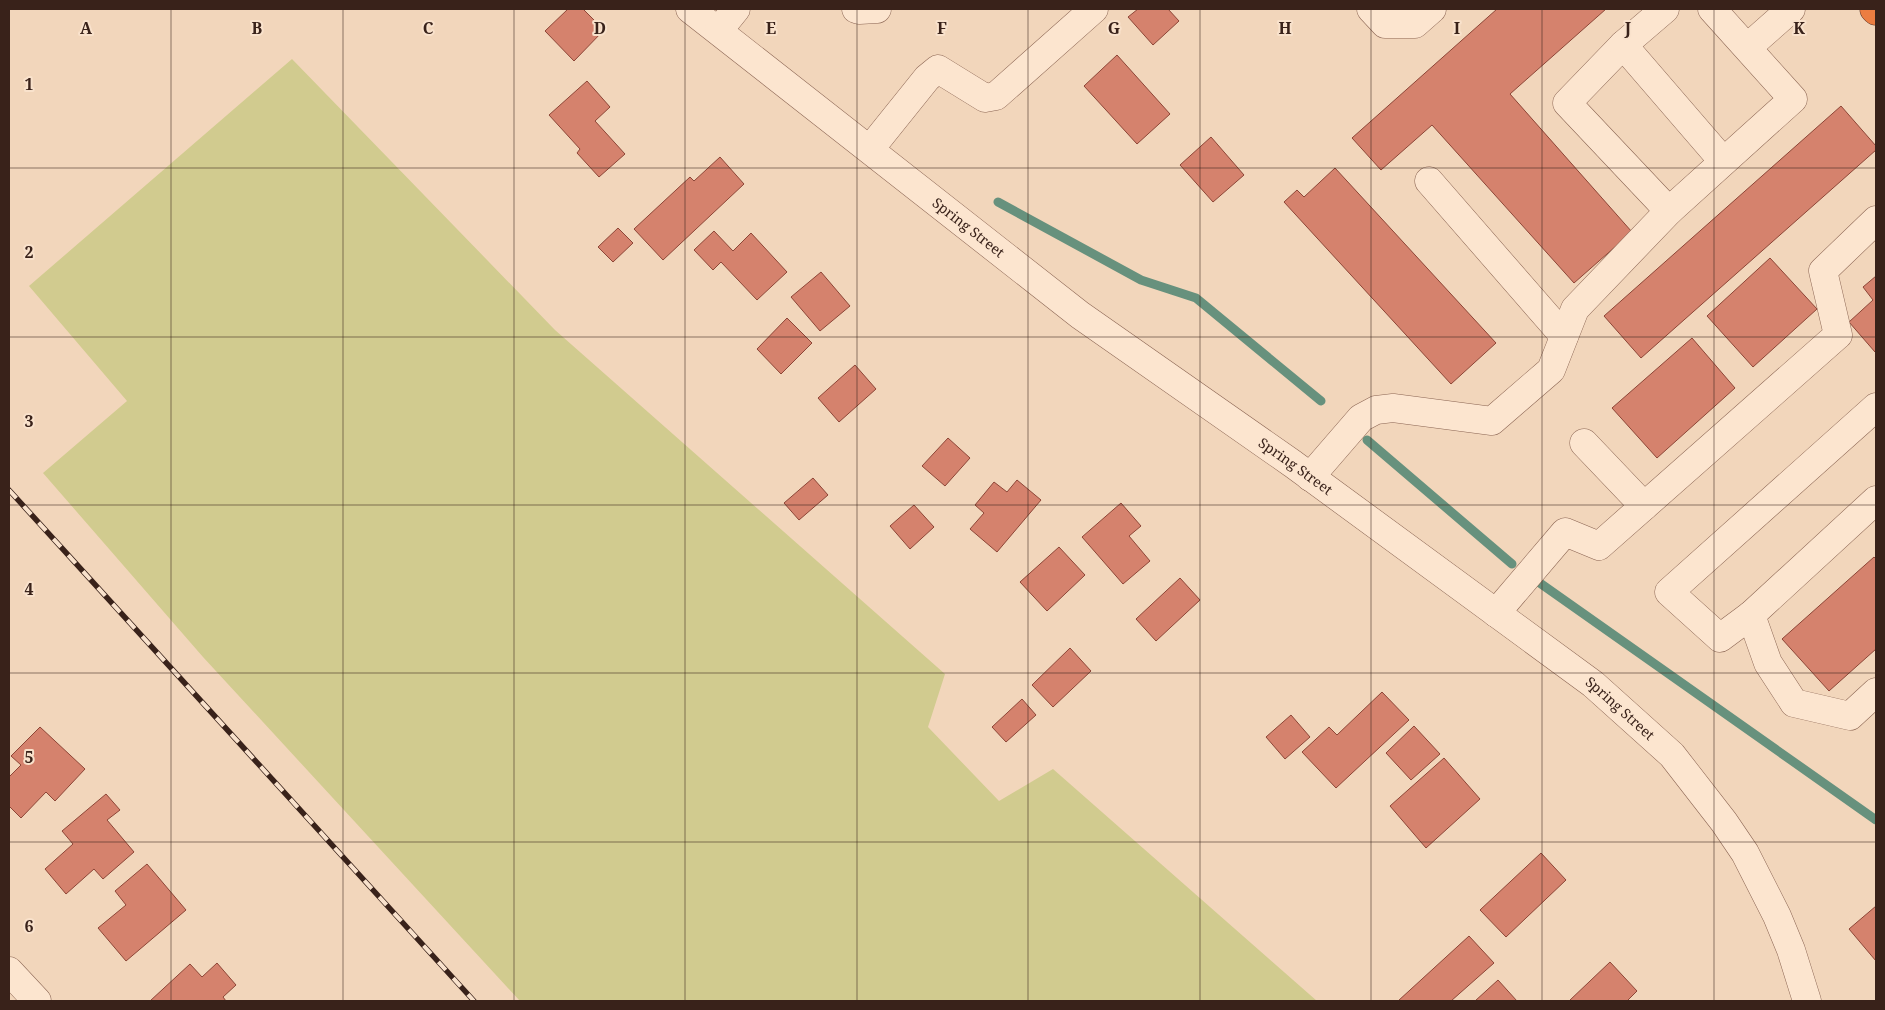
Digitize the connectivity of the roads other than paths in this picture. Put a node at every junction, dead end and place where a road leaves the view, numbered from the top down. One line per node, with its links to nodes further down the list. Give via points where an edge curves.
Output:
1 (690, 9): 11 (street, Spring Street)
2 (736, 9): 11 (street)
3 (856, 9): 4 (street)
4 (877, 9)
5 (1094, 9): 14 (street, via 996,96 985,98 938,69 927,78)
6 (1371, 9): 7 (street, via 1385,24 1415,24)
7 (1432, 9)
8 (1665, 9): 12 (street)
9 (1712, 9): 13 (street)
10 (1791, 9): 13 (street)
11 (718, 30): 14 (street, Spring Street)
12 (1623, 45): 15 (street); 17 (street, via 1566,103)
13 (1748, 47): 15 (street, via 1793,99)
14 (870, 149): 22 (street, Spring Street, via 1080,315)
15 (1723, 160): 17 (street)
16 (1429, 181): 19 (street)
17 (1669, 211): 19 (street, via 1575,309)
18 (1876, 220): 24 (street, via 1823,271 1838,335)
19 (1564, 336): 22 (street, via 1551,370 1492,421 1393,408 1376,410 1361,418)
20 (1876, 407): 26 (street, via 1669,592 1720,638)
21 (1584, 443): 24 (street)
22 (1310, 477): 25 (street, Spring Street)
23 (1876, 500): 26 (street)
24 (1644, 506): 25 (street, via 1599,546 1565,532)
25 (1496, 613): 30 (street, Spring Street, via 1592,684 1672,755 1745,852 1778,916)
26 (1751, 615): 27 (street, via 1768,663 1794,703 1850,716)
27 (1876, 692)
28 (9, 970): 29 (street)
29 (36, 1001)
30 (1807, 1001)

